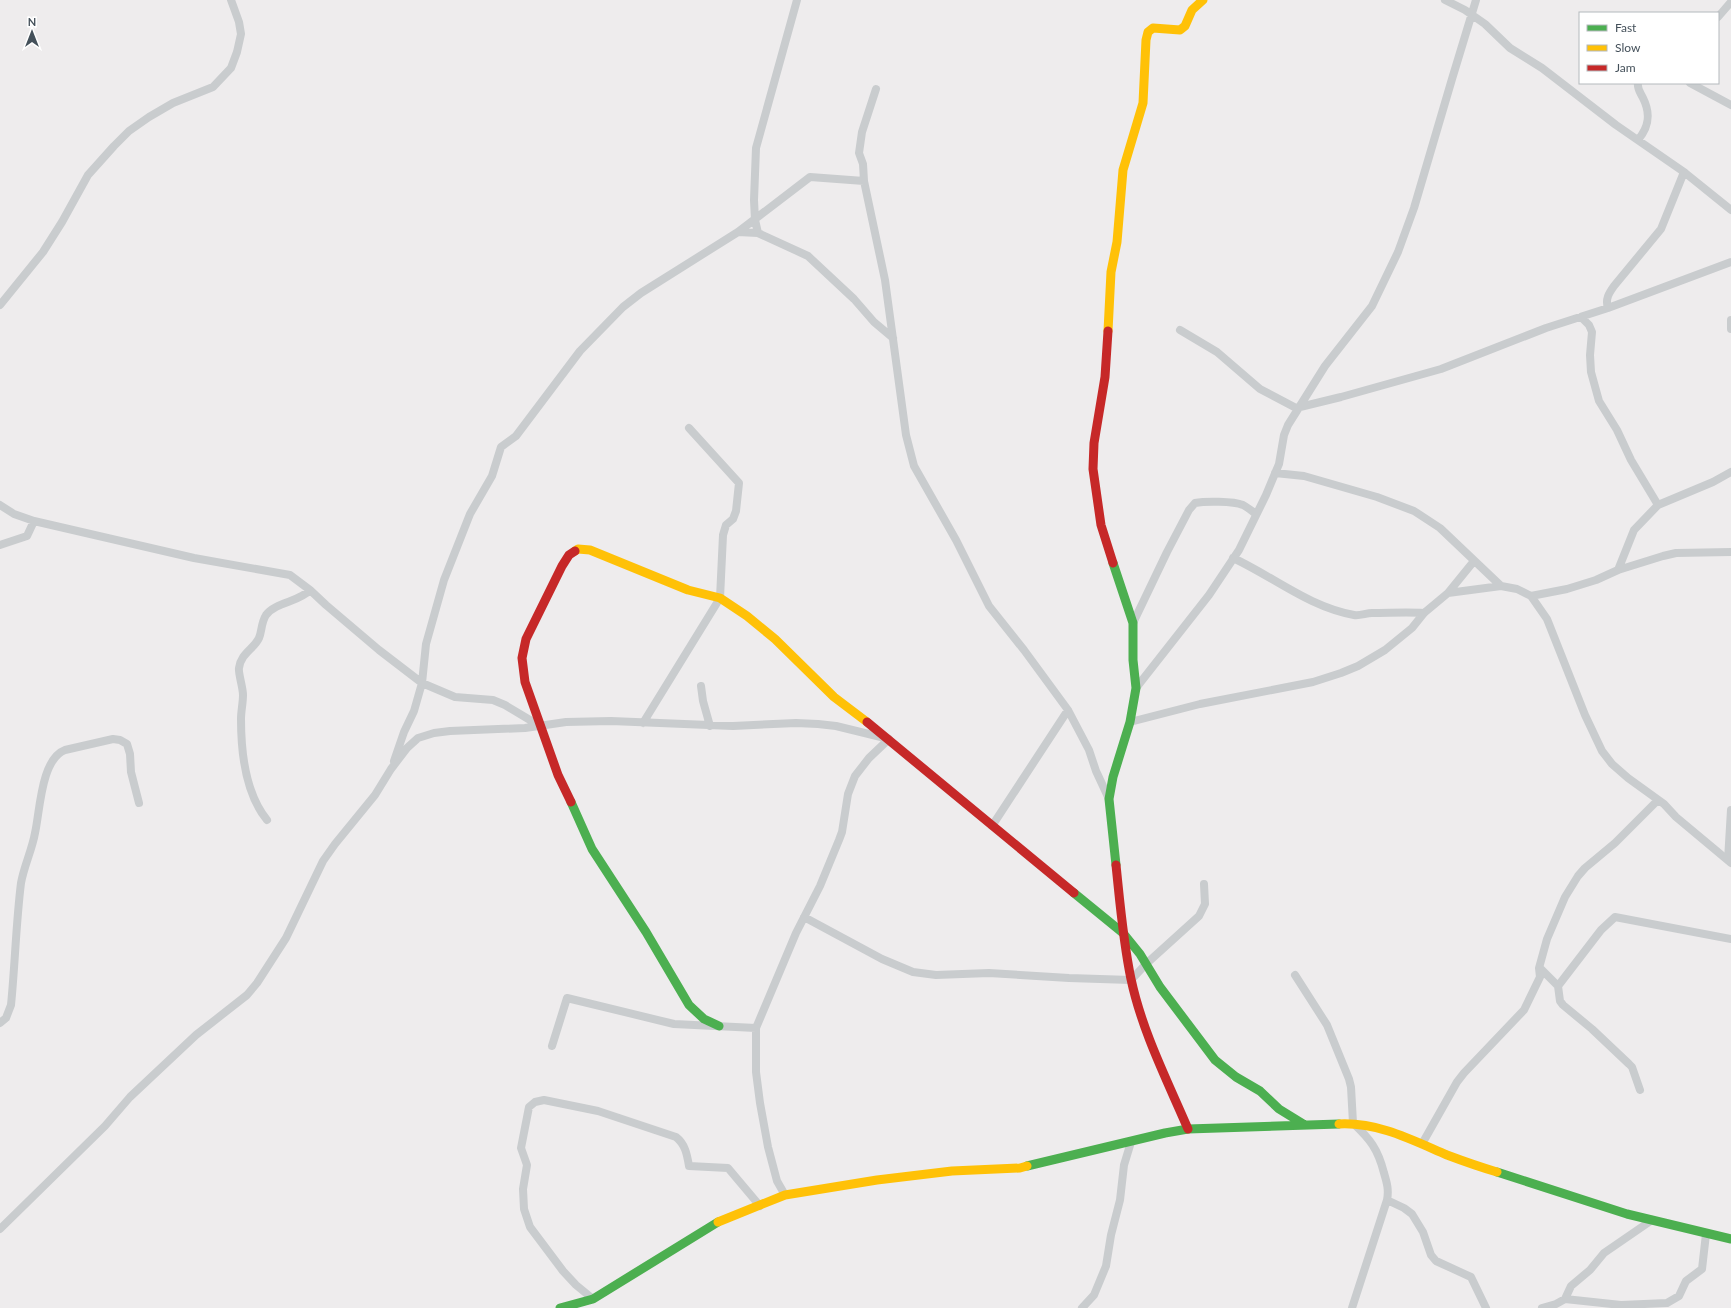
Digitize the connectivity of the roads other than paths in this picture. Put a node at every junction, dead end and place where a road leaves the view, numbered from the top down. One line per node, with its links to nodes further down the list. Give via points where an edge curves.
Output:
1 (231, 0): 21 (street, via 241,34 231,68 213,87 173,103 149,117 114,146 88,176 43,252)
2 (798, 0): 17 (street, via 756,148)
3 (1203, 0): 47 (street, via 1192,10 1185,26 1180,30 1153,28 1148,32 1143,103 1124,170 1118,242 1111,272 1105,377 1094,443 1093,469 1101,525)
4 (1445, 0): 7 (street)
5 (1476, 0): 7 (street)
6 (1731, 2): 8 (street)
7 (1471, 15): 13 (street, via 1489,27 1510,48 1542,68); 28 (street, via 1414,208 1398,252 1369,312 1342,343)
8 (1719, 16)
9 (1638, 84): 13 (street, via 1648,117 1645,132)
10 (1694, 84): 12 (street)
11 (876, 89): 15 (street, via 859,144)
12 (1731, 105)
13 (1638, 140): 14 (street)
14 (1684, 172): 16 (street); 22 (street, via 1661,229 1614,286 1608,296)
15 (864, 181): 17 (street, via 810,177); 27 (street, via 885,280)
16 (1731, 210)
17 (755, 220): 18 (street); 19 (street)
18 (738, 232): 19 (street); 48 (street, via 640,292 623,307 580,351 516,436 501,447 492,476 470,514 444,580 426,644)
19 (758, 233): 27 (street, via 808,256)
20 (1731, 262): 22 (street)
21 (0, 305)
22 (1608, 308): 23 (street)
23 (1582, 317): 28 (street, via 1546,328 1423,375); 33 (street, via 1592,332 1591,372 1599,401)
24 (1731, 320): 25 (street)
25 (1731, 329)
26 (1180, 330): 28 (street, via 1217,352 1260,389)
27 (893, 338): 51 (street, via 906,435 914,466 956,540 989,606)
28 (1299, 408): 31 (street, via 1286,430)
29 (689, 428): 45 (street, via 740,483 736,511 733,519 726,525 724,534)
30 (1731, 472): 33 (street)
31 (1275, 473): 34 (street); 39 (street, via 1304,476 1407,508 1440,528)
32 (0, 505): 35 (street, via 14,514)
33 (1658, 505): 40 (street, via 1634,530)
34 (1256, 514): 38 (street); 47 (street, via 1243,505 1195,503 1167,552)
35 (34, 521): 36 (street, via 27,536); 42 (street, via 189,557 290,575)
36 (0, 545)
37 (1731, 552): 40 (street, via 1676,553)
38 (1233, 558): 46 (street, via 1327,608 1356,615); 50 (street, via 1209,595)
39 (1474, 561): 41 (street); 43 (street)
40 (1618, 570): 44 (street, via 1567,589)
41 (1500, 586): 43 (street); 44 (street)
42 (310, 590): 48 (street, via 368,641); 62 (street, via 267,614 258,640 247,650 239,669 243,695 241,739 248,782 253,798)
43 (1448, 593): 46 (street)
44 (1531, 596): 59 (street, via 1547,619 1602,751 1612,764)
45 (720, 598): 53 (street); 54 (street, via 688,590 590,550 578,549 569,555 526,639 522,658 525,682); 56 (street, via 769,633 834,697)
46 (1424, 613): 52 (street, via 1412,628 1375,657 1341,673 1313,682 1200,704)
47 (1133, 623): 50 (street)
48 (422, 683): 54 (street, via 455,697 493,700); 57 (street)
49 (701, 686): 55 (street, via 702,701)
50 (1136, 688): 52 (street)
51 (1068, 710): 58 (street, via 1089,750); 63 (street)
52 (1130, 722): 58 (street)
53 (643, 723): 54 (street, via 566,722); 55 (street)
54 (540, 726): 57 (street, via 434,733 418,738); 75 (street, via 592,850 646,932 689,1005 704,1019)
55 (710, 726): 56 (street, via 818,724)
56 (889, 739): 63 (street); 66 (street, via 855,776 848,794 842,832)
57 (391, 769): 88 (street, via 375,795 323,861 286,938 258,983 247,995 196,1035 130,1097 105,1126)
58 (1109, 799): 67 (street)
59 (1658, 800): 64 (street); 70 (street, via 1616,843 1578,876 1565,897 1547,939)
60 (139, 803): 74 (street, via 127,744 120,740 113,739 65,750 55,757 42,788 35,834 22,882 11,1005 6,1018)
61 (1731, 810): 64 (street)
62 (266, 820)
63 (992, 826): 67 (street)
64 (1730, 861)
65 (1204, 884): 69 (street, via 1205,904 1199,916)
66 (804, 917): 72 (street, via 882,959 913,972 936,976 989,973); 76 (street)
67 (1123, 933): 69 (street); 72 (street)
68 (1731, 939): 73 (street, via 1615,917 1601,930)
69 (1146, 964): 72 (street); 80 (street, via 1160,987 1215,1060 1260,1090 1284,1113)
70 (1539, 968): 73 (street); 83 (street, via 1539,981 1524,1010 1457,1082)
71 (1295, 975): 79 (street, via 1326,1025 1349,1079)
72 (1131, 980): 81 (street, via 1149,1038)
73 (1558, 986): 78 (street, via 1562,1005 1632,1067)
74 (0, 1023)
75 (719, 1026): 76 (street); 77 (street, via 674,1024 567,998)
76 (756, 1028): 84 (street, via 756,1072 760,1103 777,1181)
77 (552, 1046)
78 (1640, 1090)
79 (1353, 1123): 80 (street); 83 (street, via 1372,1125); 85 (street, via 1376,1149 1389,1190)
80 (1305, 1124): 81 (street)
81 (1188, 1130): 82 (street)
82 (1131, 1142): 84 (street, via 1020,1168 952,1171 877,1180); 94 (street, via 1124,1165 1120,1200 1106,1266 1094,1295)
83 (1422, 1144): 87 (street, via 1585,1202)
84 (785, 1196): 86 (street)
85 (1388, 1200): 95 (street); 96 (street, via 1412,1214 1431,1256 1436,1261 1471,1277)
86 (760, 1206): 91 (street, via 719,1222); 91 (street, via 728,1168 689,1166 684,1147 676,1137 598,1111 544,1100 535,1102 529,1107 521,1148 526,1165 524,1209 530,1227 549,1252 576,1285)
87 (1652, 1220): 89 (street); 92 (street, via 1604,1253 1572,1286)
88 (0, 1229)
89 (1706, 1234): 90 (street); 92 (street, via 1702,1268 1686,1281 1679,1296 1674,1300 1658,1304 1621,1305)
90 (1731, 1239)
91 (593, 1299): 93 (street)
92 (1565, 1299): 97 (street)
93 (560, 1308)
94 (1082, 1308)
95 (1352, 1308)
96 (1486, 1308)
97 (1542, 1308)

